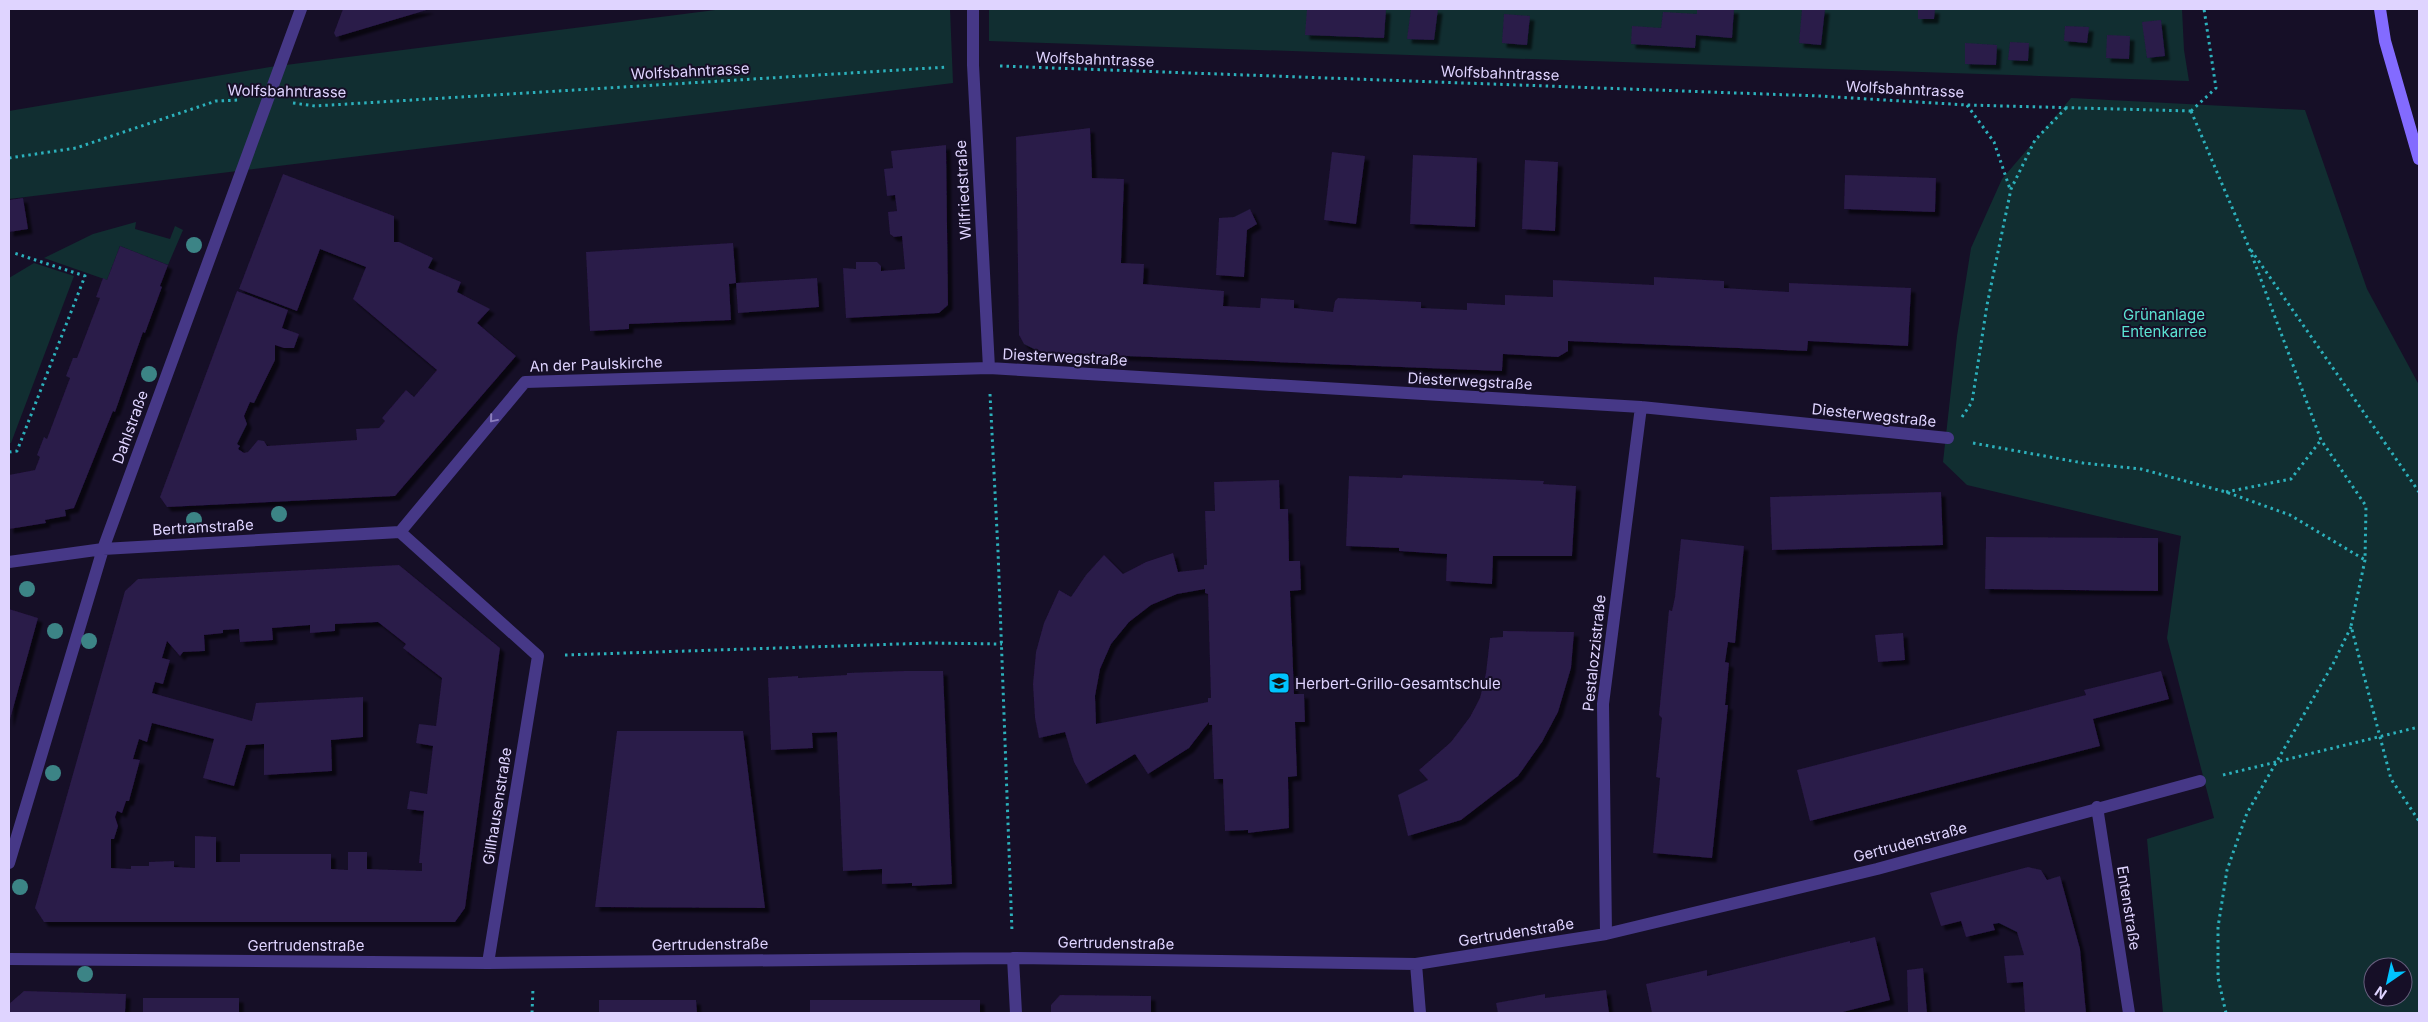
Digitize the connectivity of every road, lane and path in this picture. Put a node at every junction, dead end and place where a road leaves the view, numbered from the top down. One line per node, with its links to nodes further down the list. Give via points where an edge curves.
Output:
1 (301, 9): 6 (street, Dahlstraße)
2 (973, 9): 5 (street, Wilfriedstraße)
3 (2204, 9): 9 (path, via 2216,88)
4 (2380, 9): 11 (main road, via 2385,41)
5 (973, 66): 6 (path, Wolfsbahntrasse, via 315,106); 7 (path, Wolfsbahntrasse); 15 (street, Wilfriedstraße)
6 (268, 100): 10 (path, Wolfsbahntrasse, via 216,100 76,148); 23 (street, Dahlstraße)
7 (1967, 104): 8 (path, Wolfsbahntrasse); 12 (path, via 1994,142)
8 (2068, 106): 9 (path, Wolfsbahntrasse); 12 (path, via 2035,140)
9 (2191, 111): 13 (path)
10 (9, 158)
11 (2419, 159)
12 (2011, 189): 17 (path, via 1972,402)
13 (2248, 245): 18 (path); 21 (path)
14 (14, 253): 19 (path, via 85,276 17,451)
15 (989, 368): 16 (street, Diesterwegstraße); 22 (street, An der Paulskirche, one-way to 22, via 524,382); 27 (path)
16 (1641, 408): 17 (street, Diesterwegstraße); 36 (street, Pestalozzistraße, via 1603,704)
17 (1948, 438): 20 (path, via 2083,463 2141,469)
18 (2321, 440): 20 (path, via 2292,479); 24 (path, via 2366,506)
19 (9, 452)
20 (2226, 492): 24 (path, via 2290,516)
21 (2419, 492)
22 (400, 532): 23 (street, Bertramstraße); 28 (street)
23 (103, 550): 25 (street, Bertramstraße); 35 (street, Dahlstraße)
24 (2365, 560): 26 (path)
25 (9, 562)
26 (2351, 626): 30 (path); 31 (path, via 2333,664)
27 (1002, 644): 28 (path, via 930,643); 37 (path)
28 (538, 656): 39 (street, Gillhausenstraße)
29 (2419, 727): 30 (path)
30 (2379, 738): 31 (path); 34 (path, via 2392,779)
31 (2276, 762): 32 (path); 44 (path, via 2246,814 2227,870 2218,927 2218,978)
32 (2200, 781): 33 (street, Gertrudenstraße)
33 (2097, 808): 36 (street, Gertrudenstraße, via 1877,869); 43 (street, Entenstraße)
34 (2419, 821)
35 (9, 863)
36 (1606, 934): 40 (street, Gertrudenstraße)
37 (1013, 958): 39 (street, Gertrudenstraße); 40 (street, Gertrudenstraße); 41 (street)
38 (9, 959): 39 (street, Gertrudenstraße)
39 (488, 962)
40 (1416, 964): 42 (street)
41 (1016, 1013)
42 (1420, 1013)
43 (2129, 1013)
44 (2226, 1013)

